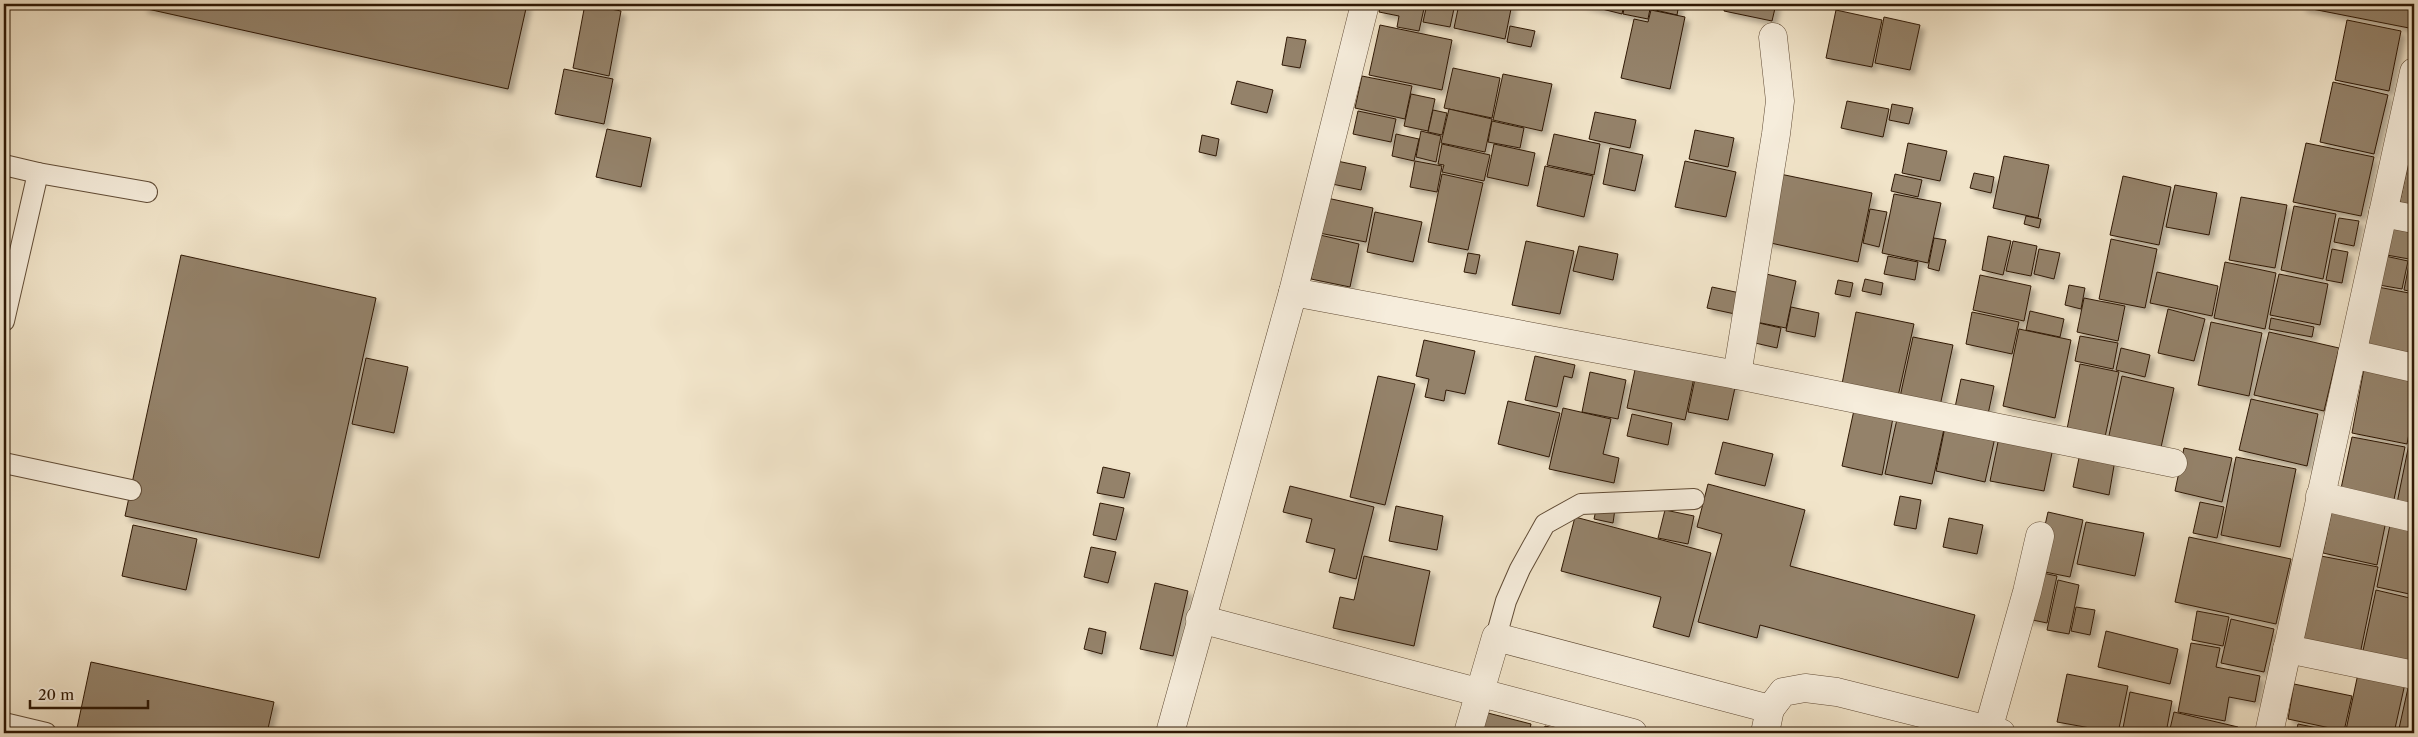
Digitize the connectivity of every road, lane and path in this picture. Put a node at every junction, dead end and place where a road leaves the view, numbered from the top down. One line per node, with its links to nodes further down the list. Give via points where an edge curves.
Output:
1 (1365, 4): 9 (street)
2 (1773, 37): 13 (street, via 1780,101)
3 (2414, 73): 7 (street)
4 (4, 165): 5 (lane)
5 (38, 172): 6 (lane); 10 (lane)
6 (148, 192)
7 (2383, 213): 8 (street); 11 (street)
8 (2414, 219)
9 (1293, 292): 13 (street); 21 (street)
10 (4, 321)
11 (2352, 354): 12 (street); 17 (street)
12 (2414, 368)
13 (1737, 375): 15 (street)
14 (4, 463): 16 (lane)
15 (2173, 463)
16 (131, 490)
17 (2320, 496): 19 (street); 23 (street)
18 (1694, 499): 22 (lane, via 1580,504 1545,524 1520,568)
19 (2414, 518)
20 (2040, 536): 28 (street)
21 (1200, 620): 25 (street); 30 (street)
22 (1496, 637): 25 (street); 26 (street)
23 (2287, 649): 24 (street); 33 (street)
24 (2414, 675)
25 (1480, 692): 31 (street); 32 (street)
26 (1767, 721): 28 (street, via 1783,692 1805,688 1837,692)
27 (4, 723): 29 (lane)
28 (1995, 732)
29 (46, 733)
30 (1170, 733)
31 (1468, 733)
32 (1633, 733)
33 (2269, 733)

